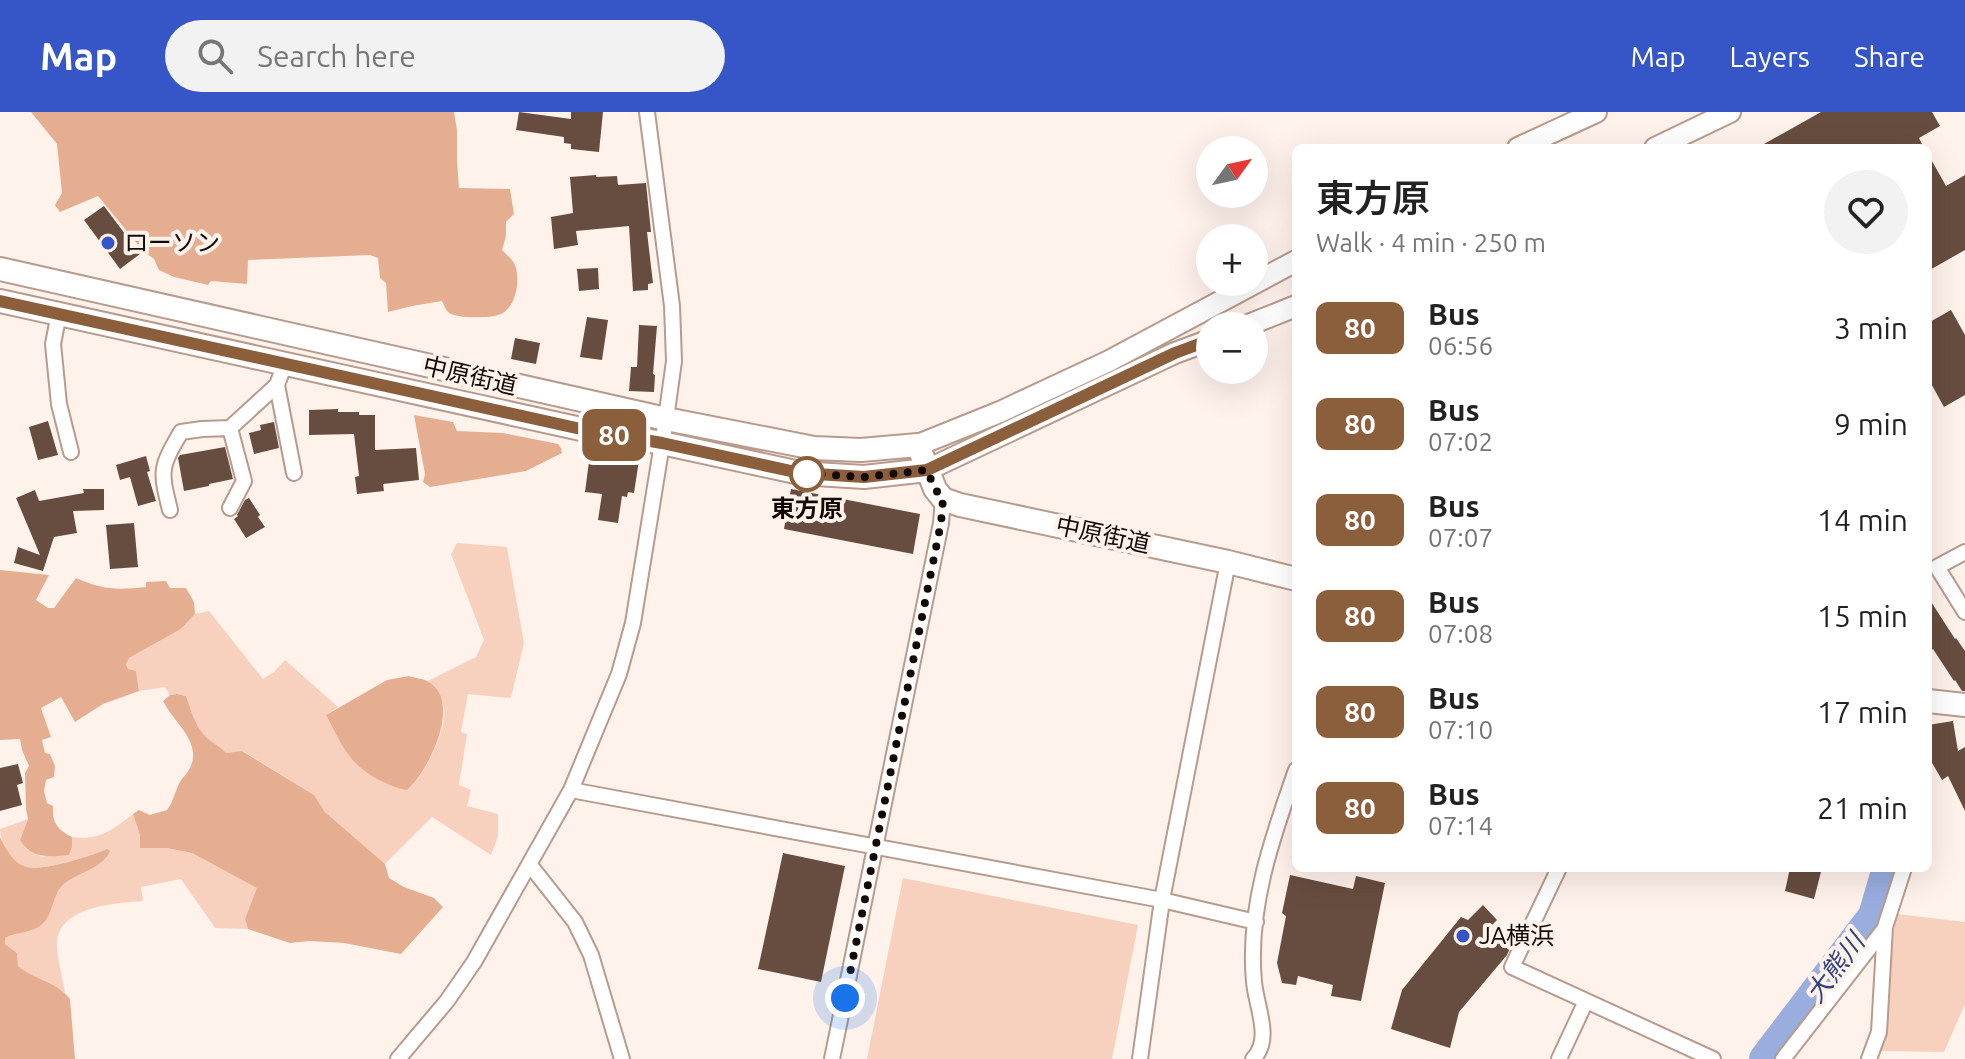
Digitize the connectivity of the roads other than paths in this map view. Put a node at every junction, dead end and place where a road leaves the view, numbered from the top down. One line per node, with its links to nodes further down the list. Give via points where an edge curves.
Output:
1 (647, 112): 15 (street, via 672,306 674,361)
2 (1596, 112): 4 (street)
3 (1730, 112): 5 (street)
4 (1527, 144)
5 (1663, 144)
6 (1292, 263): 18 (street, via 1109,361)
7 (0, 269): 15 (main road, 中原街道)
8 (0, 301): 10 (main road, 中原街道)
9 (1292, 308): 11 (street)
10 (59, 313): 13 (main road, 中原街道); 19 (street, via 53,344)
11 (1268, 317)
12 (1196, 345): 20 (street)
13 (285, 363): 14 (street); 17 (main road, 中原街道)
14 (277, 385): 16 (street); 21 (street)
15 (666, 419): 17 (street); 18 (main road, 中原街道, via 814,448)
16 (230, 428): 23 (street, via 244,481); 24 (street, via 181,432 166,457 162,477)
17 (662, 443): 20 (main road, 中原街道, via 800,473 864,477); 32 (street, via 633,623 619,674)
18 (918, 445): 20 (main road)
19 (71, 452)
20 (927, 470): 22 (main road)
21 (294, 473)
22 (943, 499): 26 (main road, 中原街道); 33 (street)
23 (230, 508)
24 (170, 510)
25 (1965, 552): 28 (street, via 1937,567)
26 (1228, 562): 27 (main road, 中原街道); 37 (street)
27 (1292, 578)
28 (1965, 612)
29 (1932, 701): 30 (main road)
30 (1965, 705)
31 (1292, 781): 38 (street, via 1262,878)
32 (571, 790): 33 (street); 34 (street)
33 (877, 847): 37 (street); 43 (street)
34 (530, 865): 41 (street, via 474,962); 42 (street, via 575,922 591,955)
35 (1557, 872): 40 (street, via 1512,967)
36 (1903, 872): 39 (street)
37 (1162, 900): 38 (street); 44 (street)
38 (1256, 922): 45 (street, via 1254,982 1264,1041)
39 (1885, 927): 48 (street); 49 (street, via 1879,1032)
40 (1586, 1001): 46 (street); 47 (street)
41 (398, 1059)
42 (622, 1059)
43 (832, 1059)
44 (1140, 1059)
45 (1253, 1059)
46 (1559, 1059)
47 (1713, 1059)
48 (1783, 1059)
49 (1869, 1059)

